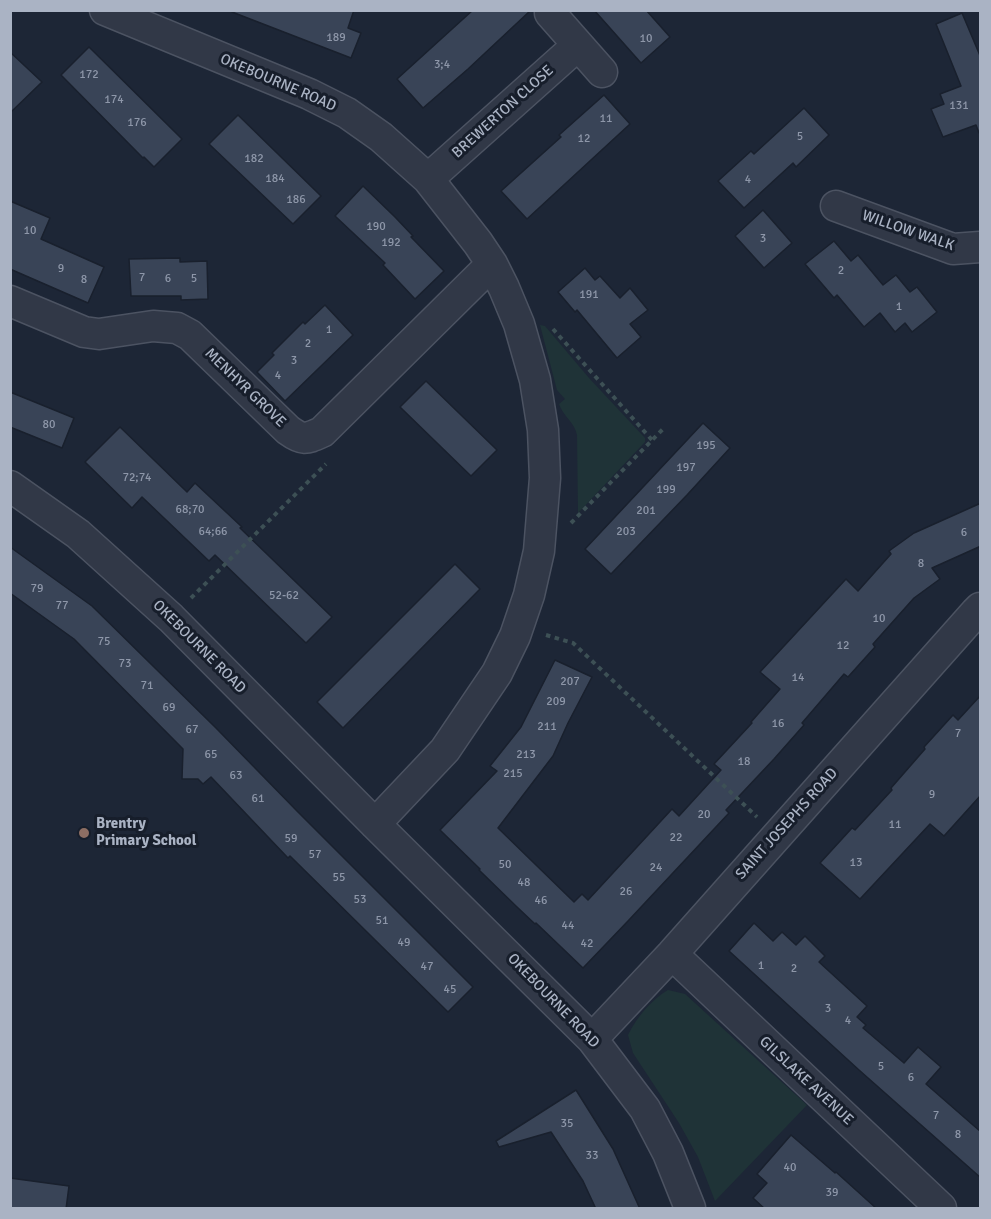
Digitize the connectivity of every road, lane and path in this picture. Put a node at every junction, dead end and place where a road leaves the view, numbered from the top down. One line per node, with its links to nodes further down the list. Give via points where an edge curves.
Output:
1 (105, 10): 5 (street, OKEBOURNE ROAD, via 347,113)
2 (550, 13): 3 (street)
3 (578, 45): 4 (street); 5 (street, BREWERTON CLOSE)
4 (603, 72)
5 (428, 179): 8 (street, OKEBOURNE ROAD)
6 (836, 206): 7 (street, WILLOW WALK, via 953,249)
7 (981, 247)
8 (492, 264): 9 (street, MENHYR GROVE, via 322,432 307,439 288,430 190,335 177,328 153,326 99,334 84,332); 10 (street, OKEBOURNE ROAD)
9 (10, 301)
10 (519, 324): 12 (path, via 541,316); 14 (street, OKEBOURNE ROAD, via 535,380 543,430 545,478)
11 (663, 429): 12 (path)
12 (652, 440): 14 (path, via 554,542)
13 (10, 486): 17 (street, OKEBOURNE ROAD, via 78,534 171,618)
14 (539, 551): 16 (street, OKEBOURNE ROAD)
15 (981, 608): 18 (street, SAINT JOSEPHS ROAD)
16 (518, 627): 17 (street, OKEBOURNE ROAD, via 497,673 445,750); 18 (path, via 573,643)
17 (375, 824): 20 (street, OKEBOURNE ROAD)
18 (777, 836): 19 (street, SAINT JOSEPHS ROAD)
19 (672, 954): 20 (street, SAINT JOSEPHS ROAD); 22 (street, GILSLAKE AVENUE)
20 (592, 1039): 21 (street, OKEBOURNE ROAD, via 645,1109)
21 (690, 1209)
22 (941, 1209)

